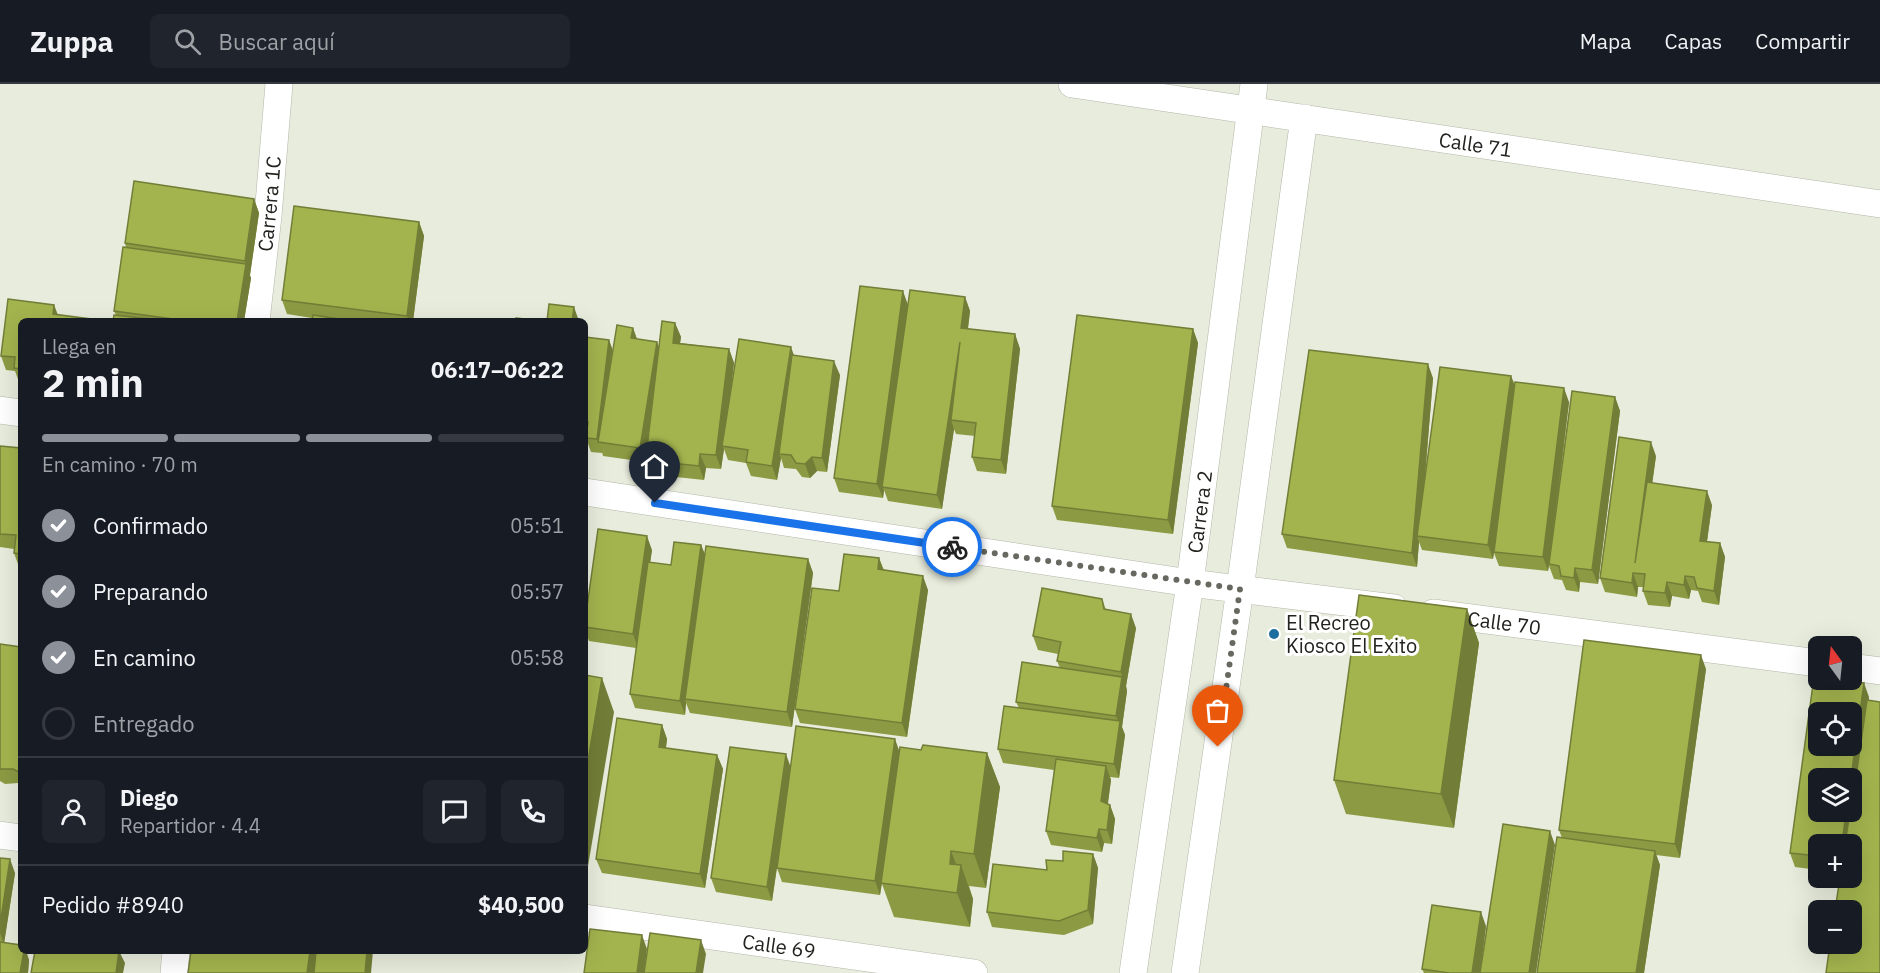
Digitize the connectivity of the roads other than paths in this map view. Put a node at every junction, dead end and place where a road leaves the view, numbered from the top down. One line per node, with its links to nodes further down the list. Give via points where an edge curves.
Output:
1 (279, 84): 7 (street, Carrera 1C)
2 (1072, 84): 4 (street, Calle 71)
3 (1254, 84): 4 (street, Carrera 2)
4 (1250, 110): 5 (street, Calle 71); 11 (street, Carrera 2)
5 (1304, 118): 6 (street, Calle 71); 12 (street)
6 (1880, 204)
7 (256, 318)
8 (0, 410): 9 (street)
9 (18, 413)
10 (588, 492): 11 (street, Calle 70)
11 (1190, 582): 12 (street, Calle 70); 22 (street, Carrera 2)
12 (1240, 589): 13 (street, Calle 70); 23 (street)
13 (1808, 662)
14 (1862, 669): 15 (street)
15 (1880, 671)
16 (0, 835): 17 (street)
17 (18, 838)
18 (588, 918): 21 (street, Calle 69)
19 (176, 954): 20 (street)
20 (174, 973)
21 (974, 973)
22 (1133, 973)
23 (1185, 973)

